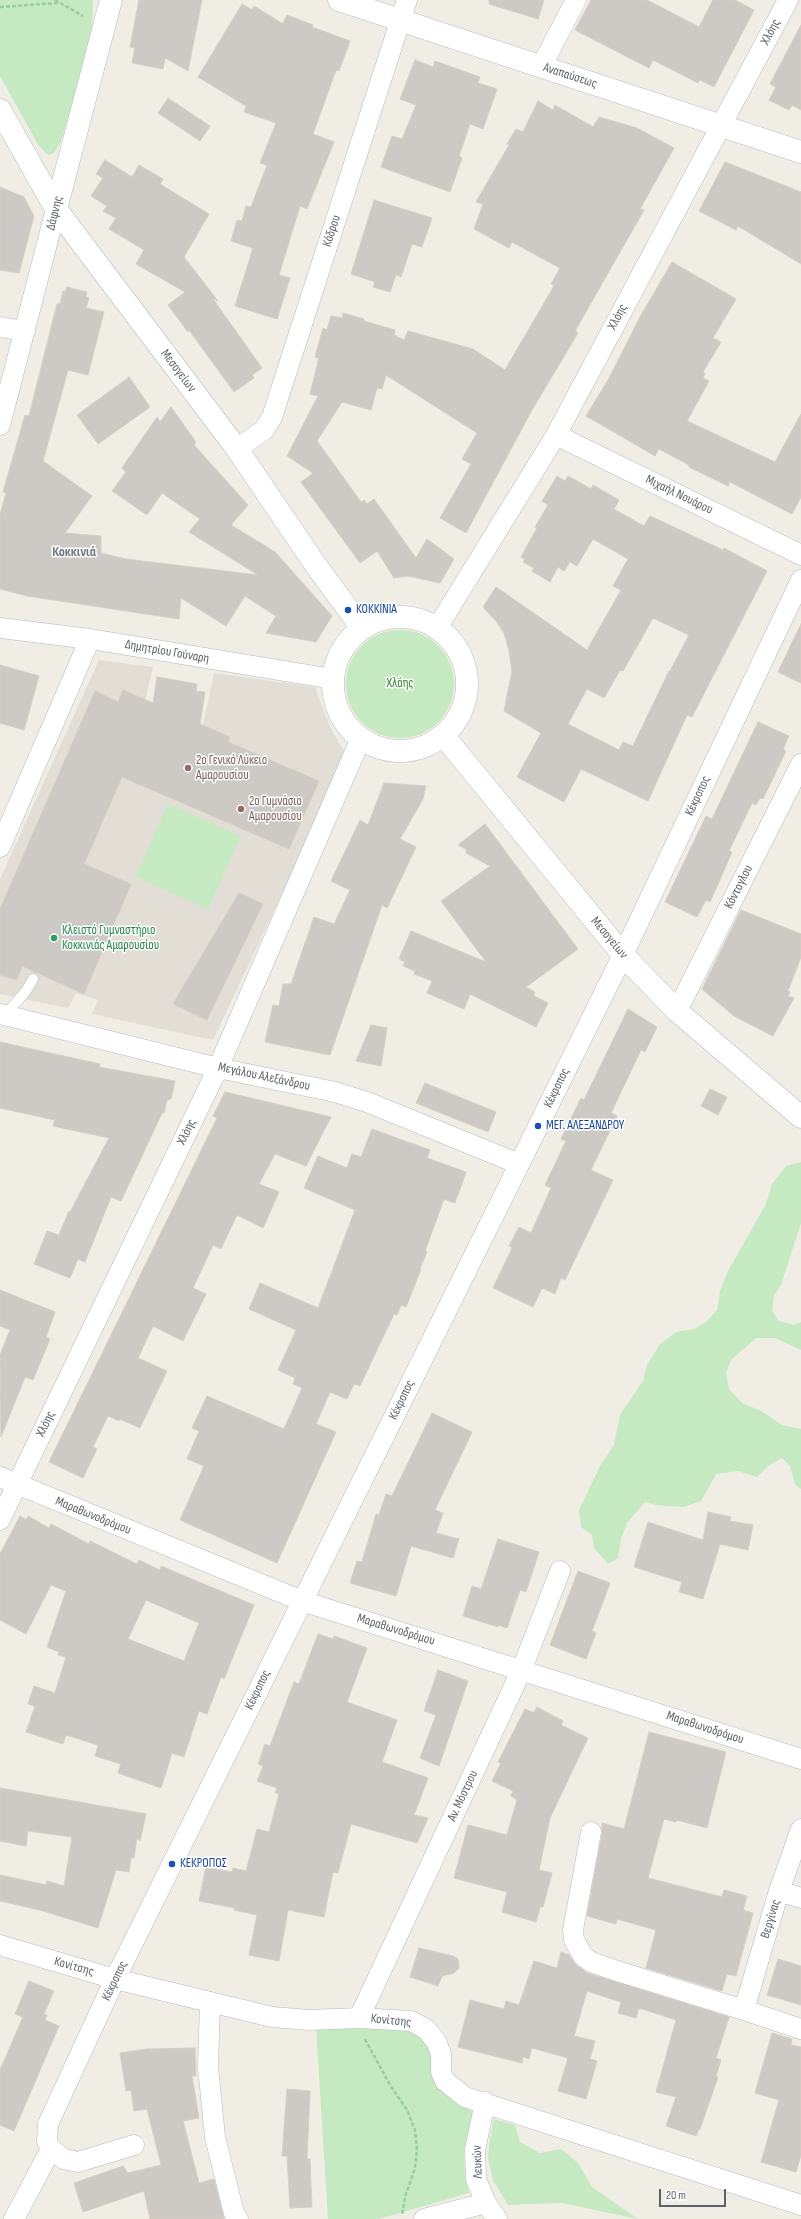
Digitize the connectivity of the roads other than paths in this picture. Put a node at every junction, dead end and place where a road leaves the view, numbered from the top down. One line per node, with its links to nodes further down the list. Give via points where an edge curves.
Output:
1 (111, 0): 10 (street, Δάφνης)
2 (339, 0): 5 (street, Αναπαύσεως)
3 (576, 0): 6 (street)
4 (788, 0): 8 (street, Χλόης)
5 (404, 10): 6 (street, Αναπαύσεως); 15 (street, Κόδρου, via 272,416 264,430)
6 (541, 67): 8 (street, Αναπαύσεως)
7 (0, 110): 10 (street, Μεσογείων)
8 (720, 126): 9 (street, Αναπαύσεως); 14 (street, Χλόης)
9 (801, 152)
10 (56, 209): 12 (street, Δάφνης); 15 (street, Μεσογείων)
11 (0, 326): 12 (street)
12 (25, 331): 13 (street, Δάφνης)
13 (0, 425)
14 (556, 435): 16 (street, Μιχαήλ Νουάρου); 20 (street, Χλόης)
15 (237, 449): 19 (street, Μεσογείων, via 317,568)
16 (801, 555)
17 (801, 580): 27 (street, Κέκροπος)
18 (0, 628): 21 (street, Δημητρίου Γούναρη)
19 (362, 628): 20 (street, via 380,620 400,617 419,619); 22 (street, via 342,650 335,664)
20 (437, 628): 23 (street, via 456,648 467,680 457,719)
21 (90, 639): 22 (street, Δημητρίου Γούναρη); 26 (street)
22 (333, 679): 24 (street, via 334,696 339,712 348,727)
23 (443, 734): 24 (street, via 424,746 403,750 381,748); 27 (street, Μεσογείων)
24 (361, 738): 31 (street, Χλόης)
25 (801, 764): 29 (street, Κόντογλου)
26 (0, 847)
27 (623, 955): 29 (street, Μεσογείων); 33 (street, Κέκροπος)
28 (33, 979): 30 (lane, via 26,991)
29 (677, 1011): 32 (street, Μεσογείων)
30 (3, 1014): 31 (street, Μεγάλου Αλεξάνδρου)
31 (218, 1068): 33 (street, Μεγάλου Αλεξάνδρου, via 335,1092 367,1102); 34 (street, Χλόης)
32 (801, 1117)
33 (519, 1164): 37 (street, Κέκροπος)
34 (9, 1481): 35 (street, Χλόης); 37 (street, Μαραθωνοδρόμου)
35 (0, 1520)
36 (560, 1571): 38 (street, Αν. Μόστρου)
37 (302, 1601): 38 (street, Μαραθωνοδρόμου); 45 (street, Κέκροπος)
38 (522, 1669): 39 (street, Μαραθωνοδρόμου); 48 (street, Αν. Μόστρου)
39 (801, 1759)
40 (801, 1829): 42 (street, Βεργίνας)
41 (591, 1832): 47 (street, via 573,1930 574,1940 583,1956 591,1962 616,1971)
42 (779, 1891): 43 (street); 47 (street, Βεργίνας)
43 (801, 1898)
44 (0, 1945): 45 (street, Κονίτσης)
45 (115, 1979): 46 (street, Κονίτσης); 52 (street, Κέκροπος, via 48,2124 47,2141)
46 (210, 2002): 48 (street, Κονίτσης, via 272,2017 309,2020); 56 (street, via 208,2067 215,2137 234,2213)
47 (744, 2010): 49 (street)
48 (359, 2018): 50 (street, Κονίτσης, via 411,2020 426,2029 436,2041 441,2054 445,2082 465,2097)
49 (801, 2030)
50 (485, 2102): 53 (street, Λευκών, via 475,2150 476,2179); 54 (street, Κονίτσης)
51 (134, 2145): 52 (street, via 78,2162 64,2159)
52 (52, 2149): 55 (street)
53 (486, 2203): 57 (street); 58 (street, Λευκών)
54 (801, 2205)
55 (14, 2219)
56 (238, 2219)
57 (424, 2219)
58 (497, 2219)

